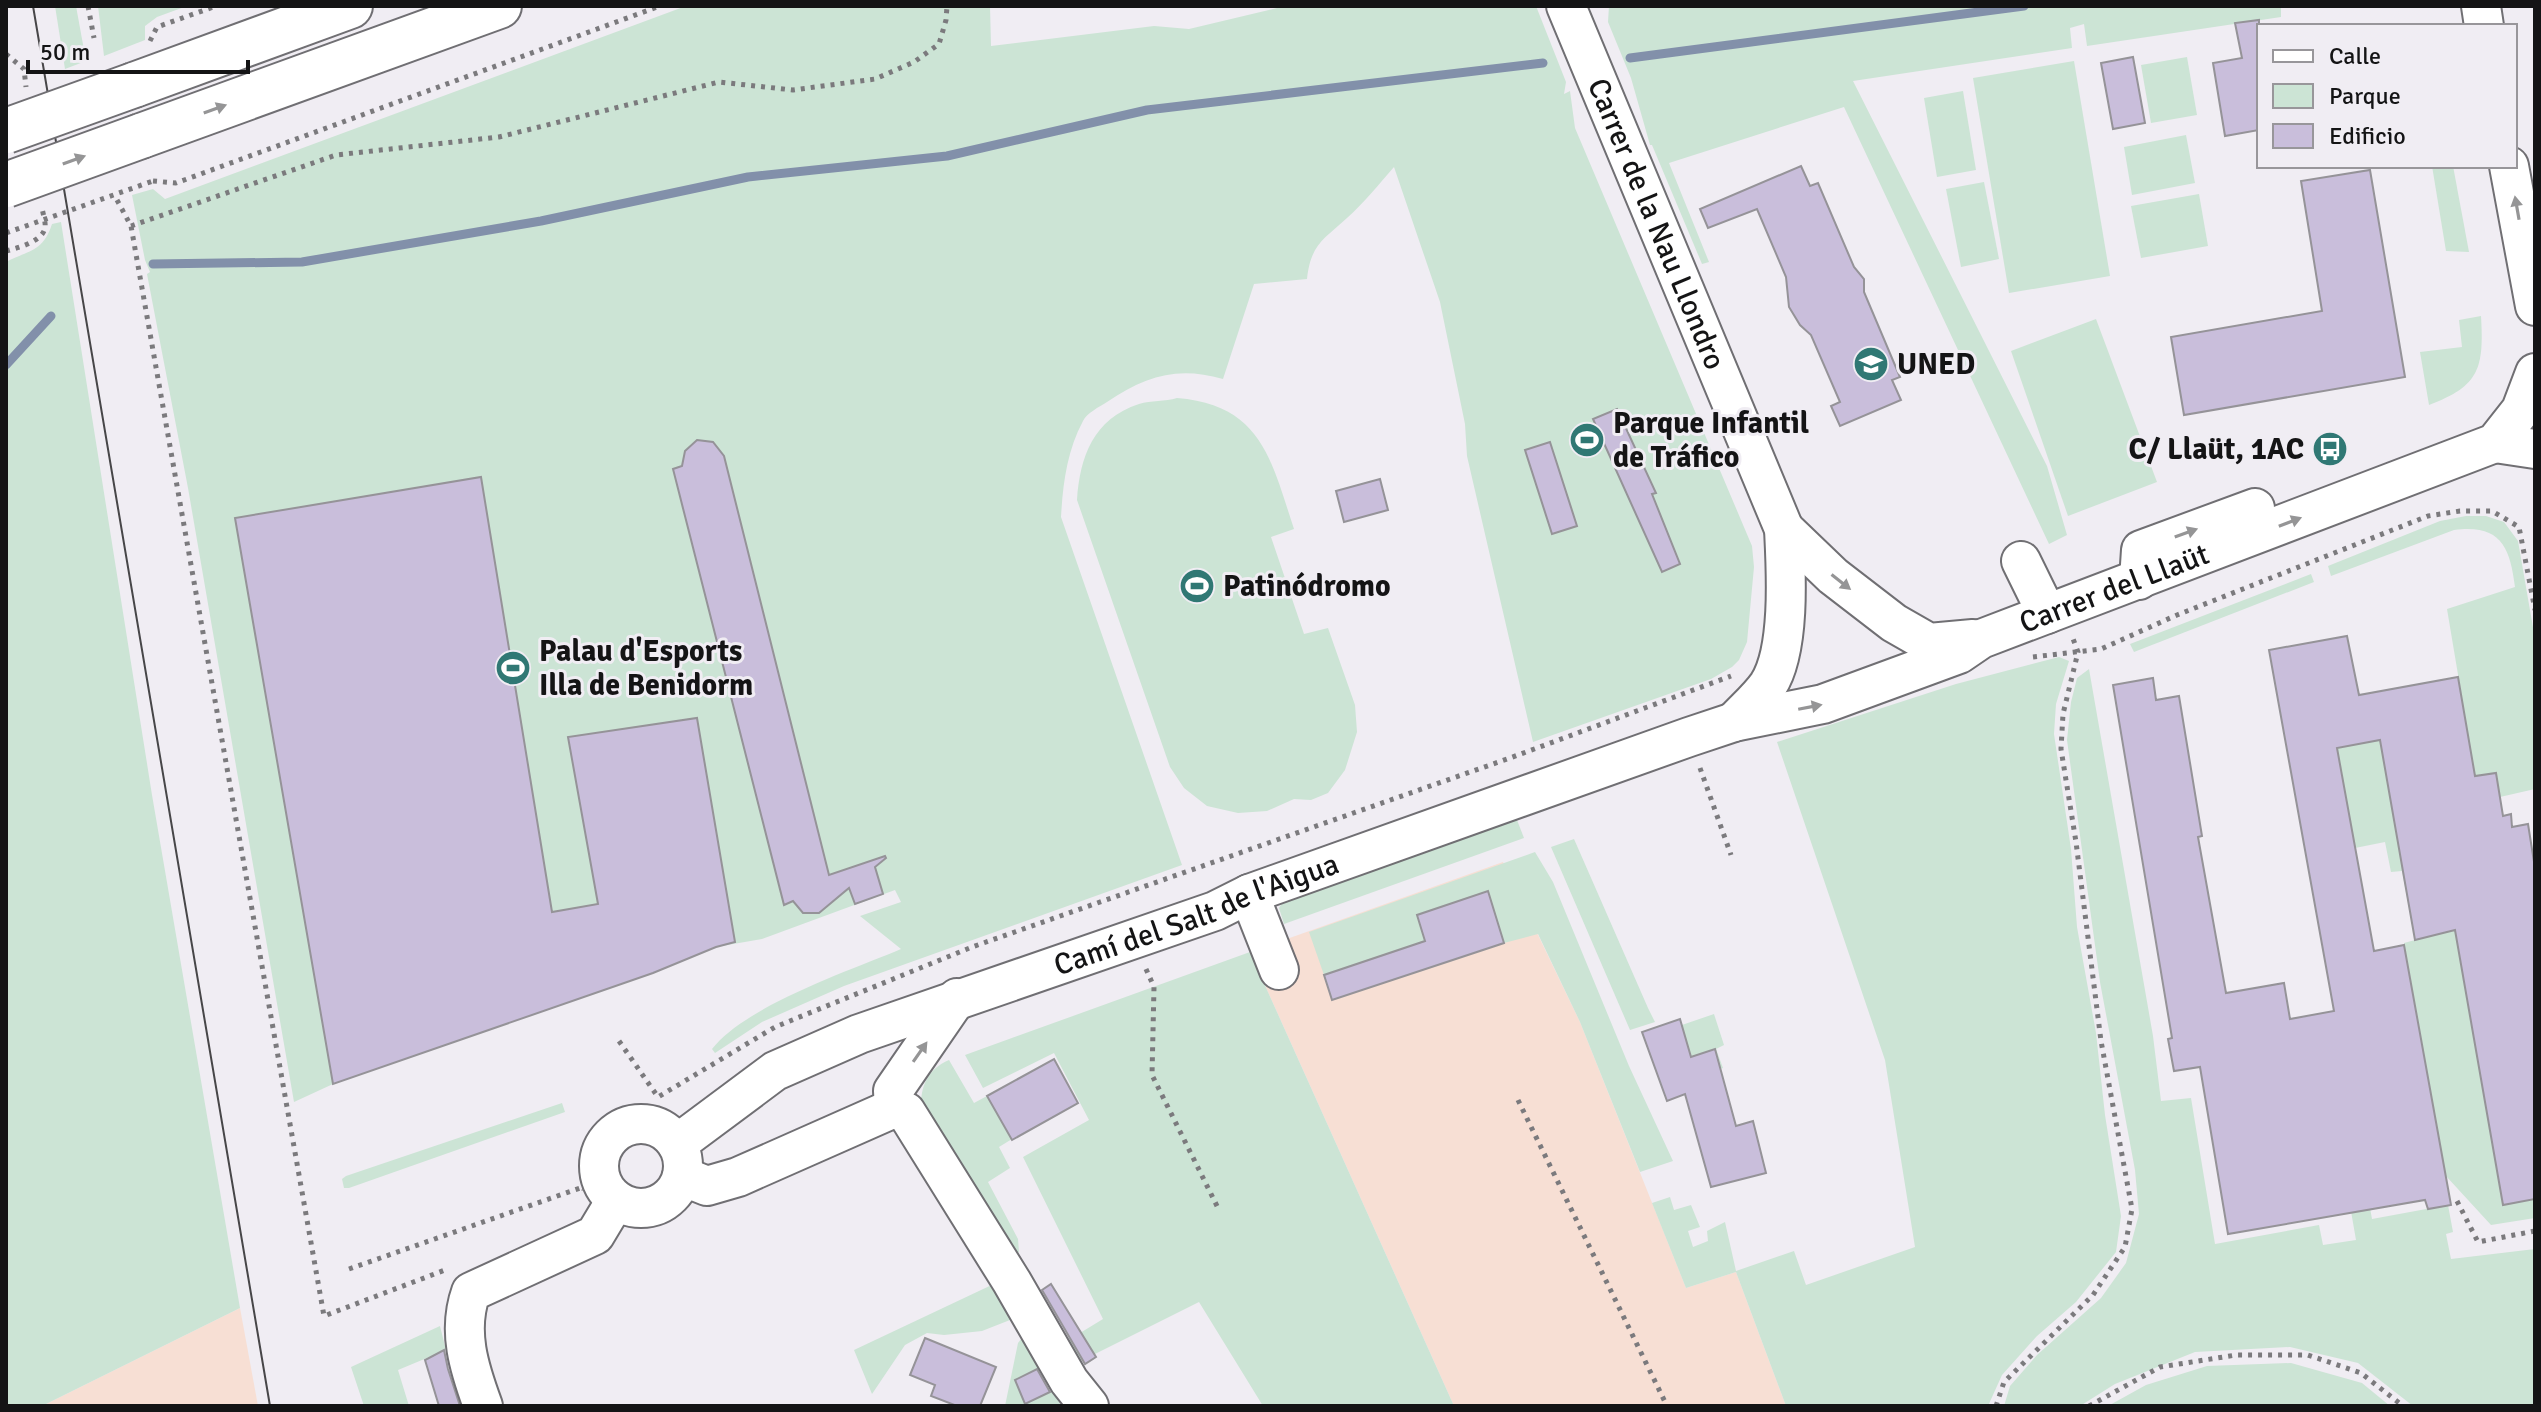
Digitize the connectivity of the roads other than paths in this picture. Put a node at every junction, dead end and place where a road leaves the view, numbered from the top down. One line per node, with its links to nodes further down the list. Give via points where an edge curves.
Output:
1 (350, 6): 4 (main road, bridge, via 141,66)
2 (499, 6): 6 (main road, one-way to 2, bridge)
3 (1566, 6): 12 (street, Carrer de la Nau Llondro)
4 (6, 131)
5 (2509, 168): 7 (street, one-way to 5)
6 (6, 185)
7 (2535, 306)
8 (2535, 373): 9 (street)
9 (2521, 410): 10 (street); 14 (street, one-way to 9, via 2141,550)
10 (2495, 443): 11 (street, Carrer del Llaüt); 14 (street, Carrer del Llaüt, one-way to 10)
11 (2535, 449)
12 (1784, 529): 16 (street, Carrer de la Nau Llondro, one-way to 16, via 1833,576 1929,643); 17 (street, Carrer de la Nau Llondro, via 1787,599 1780,651 1769,683)
13 (2021, 561): 15 (street)
14 (2139, 580): 15 (street, Carrer del Llaüt)
15 (2055, 611): 16 (street, Carrer del Llaüt)
16 (1981, 639): 17 (street, Carrer del Llaüt, one-way to 16, via 1823,704 1959,654)
17 (1734, 722): 18 (street, Camí del Salt de l'Aigua)
18 (1249, 894): 19 (street); 20 (street, Camí del Salt de l'Aigua, via 1215,911)
19 (1279, 970)
20 (957, 998): 21 (street, one-way to 20, via 893,1091); 22 (street, Camí del Salt de l'Aigua, via 775,1071)
21 (894, 1108): 22 (street, via 707,1186); 25 (street, via 906,1112 917,1126)
22 (680, 1160): 23 (street, via 677,1189 655,1206); 23 (street, via 666,1131 651,1124 628,1126 602,1149 600,1177 606,1190)
23 (601, 1198): 24 (street, via 595,1235 471,1292 464,1332 468,1364)
24 (483, 1406)
25 (1089, 1406)

